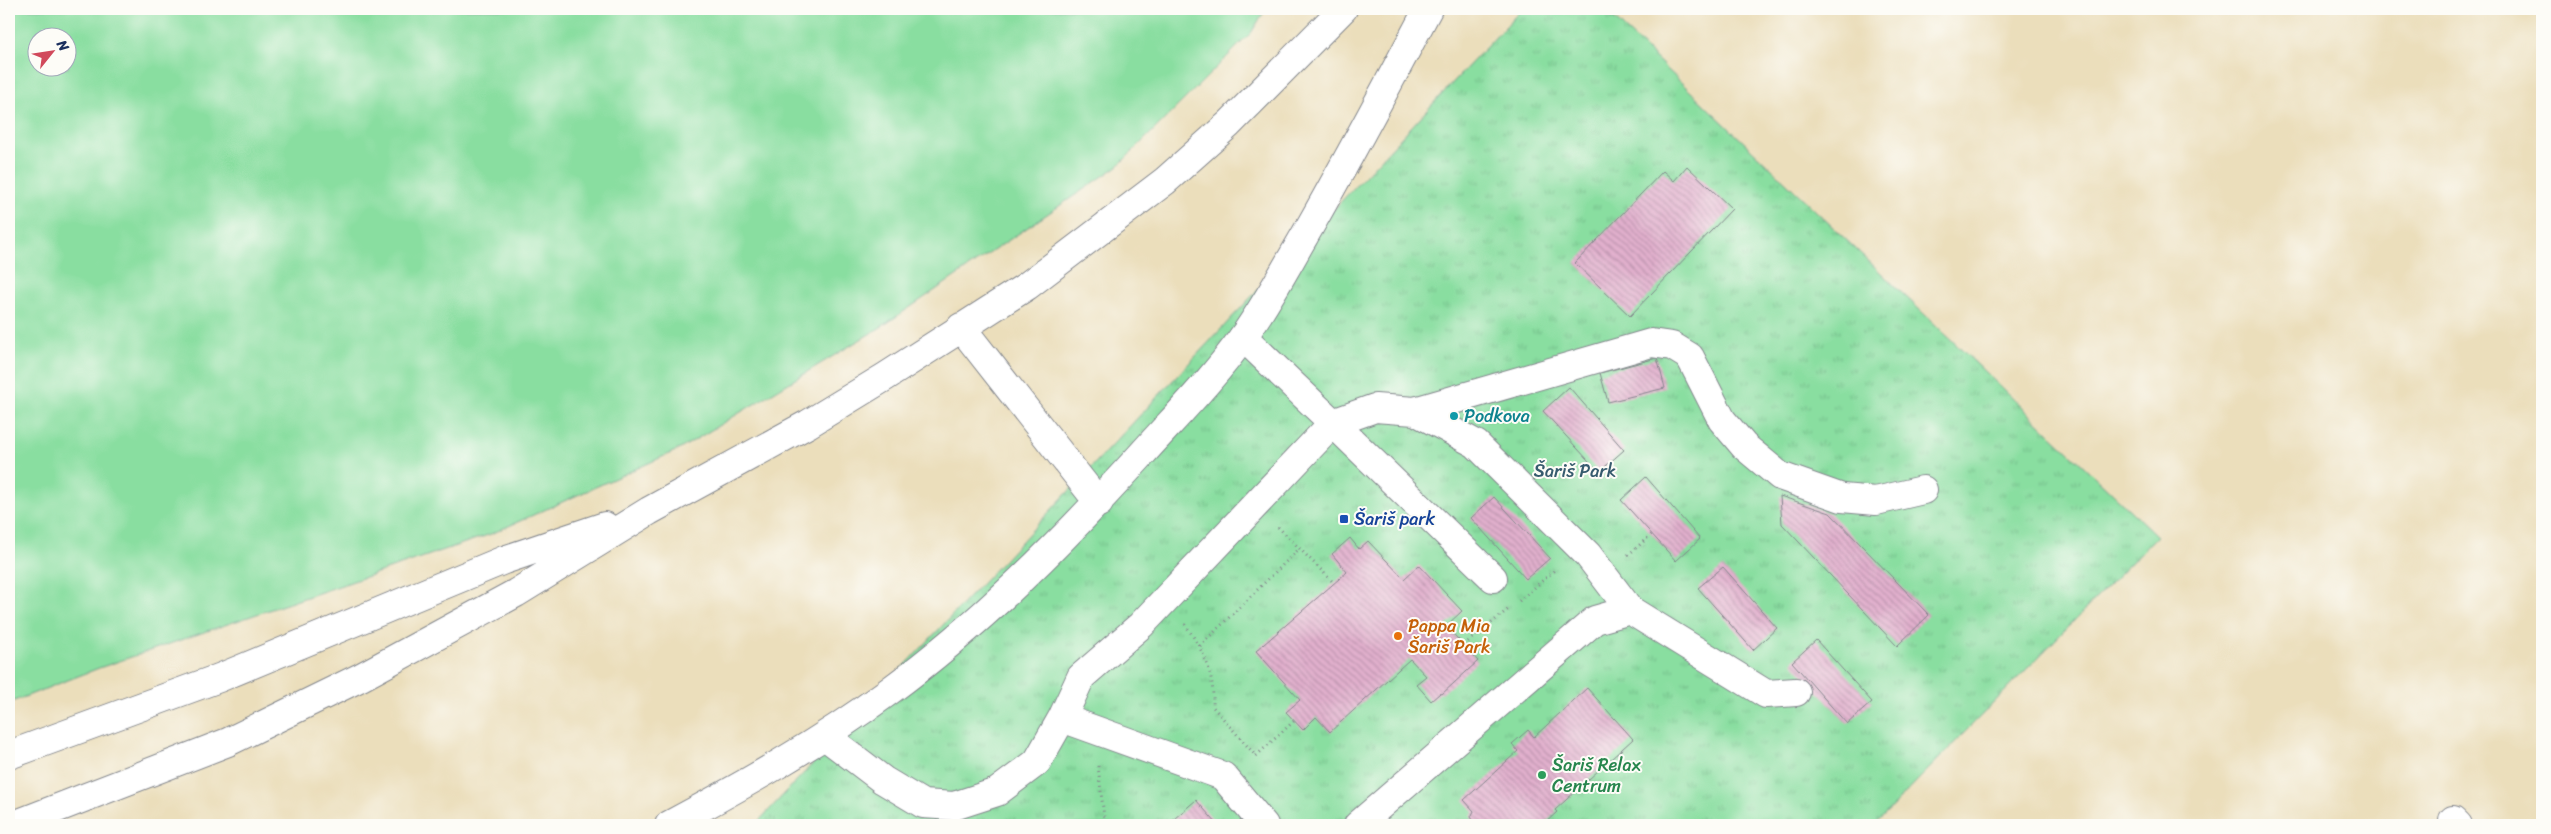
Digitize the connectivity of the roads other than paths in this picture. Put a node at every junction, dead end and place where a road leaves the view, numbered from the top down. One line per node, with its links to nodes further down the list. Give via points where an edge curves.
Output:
1 (1343, 9): 3 (main road, via 1242,112 1165,181 1027,286)
2 (1428, 9): 4 (main road, via 1336,181)
3 (961, 327): 8 (main road); 9 (main road, via 808,424)
4 (1243, 337): 6 (main road); 8 (main road)
5 (1416, 411): 6 (main road, via 1375,408); 7 (main road, via 1651,343 1672,346 1690,357 1722,420 1744,446 1780,476 1842,498 1876,501); 11 (main road, via 1476,444 1588,555)
6 (1334, 423): 10 (main road); 13 (main road, via 1141,625 1081,678)
7 (1923, 490)
8 (1098, 503): 14 (main road, via 1046,557 940,652)
9 (649, 511): 15 (main road, via 504,560 219,678); 16 (main road, via 516,593 361,677 228,742)
10 (1493, 578)
11 (1630, 610): 12 (main road, via 1766,694); 19 (main road, via 1595,620)
12 (1796, 692)
13 (1062, 718): 14 (main road, via 1037,762 997,792 954,806 923,804 883,780); 18 (main road, via 1223,776)
14 (825, 736): 17 (main road)
15 (9, 755)
16 (14, 825)
17 (669, 825)
18 (1264, 825)
19 (1358, 825)

